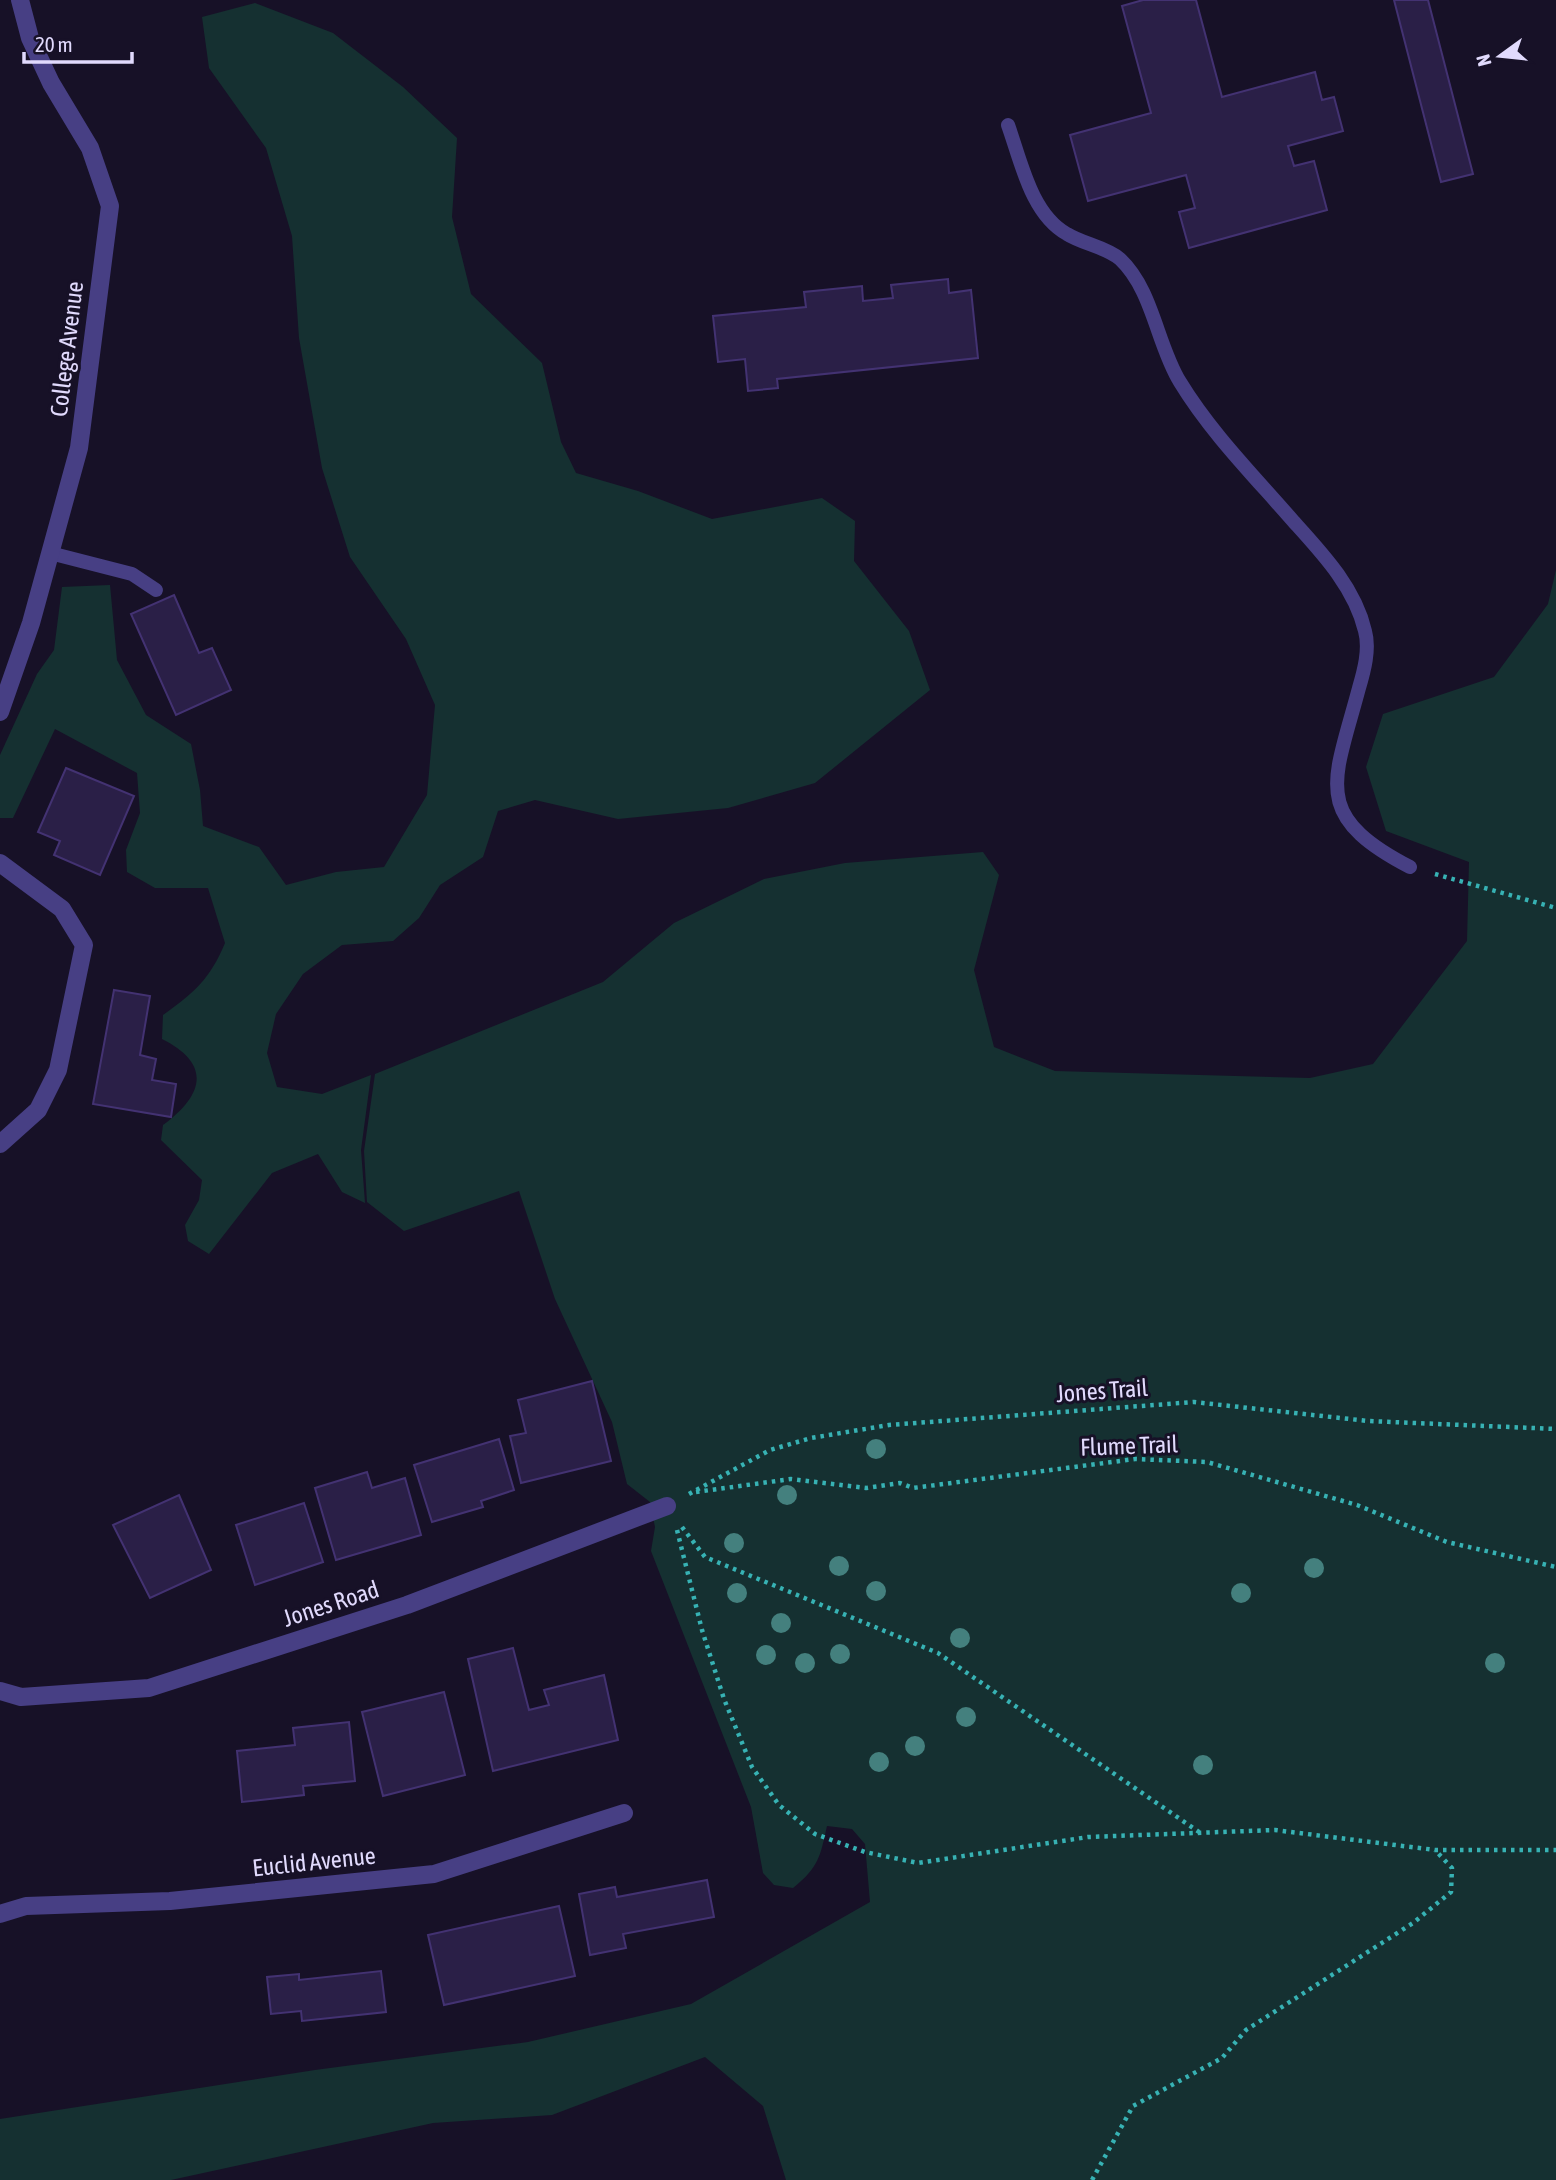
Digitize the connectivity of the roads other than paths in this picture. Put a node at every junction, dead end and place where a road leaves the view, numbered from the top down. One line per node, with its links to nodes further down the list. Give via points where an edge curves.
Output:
1 (20, 0): 3 (street, College Avenue, via 30,38 90,148 110,206 79,448)
2 (1008, 125): 7 (lane, via 1047,218 1066,234 1119,259 1141,290 1179,382 1353,595 1366,635 1366,657 1337,766 1337,795 1359,836)
3 (50, 553): 4 (lane, via 132,574); 5 (street, College Avenue)
4 (156, 590)
5 (0, 712)
6 (0, 863): 8 (street, via 62,909 84,945 58,1070 38,1110)
7 (1410, 867)
8 (0, 1144)
9 (667, 1506): 10 (street, Jones Road, via 407,1605 149,1688 21,1697)
10 (0, 1691)
11 (624, 1813): 12 (street, Euclid Avenue, via 434,1874 170,1901 26,1906)
12 (0, 1914)

